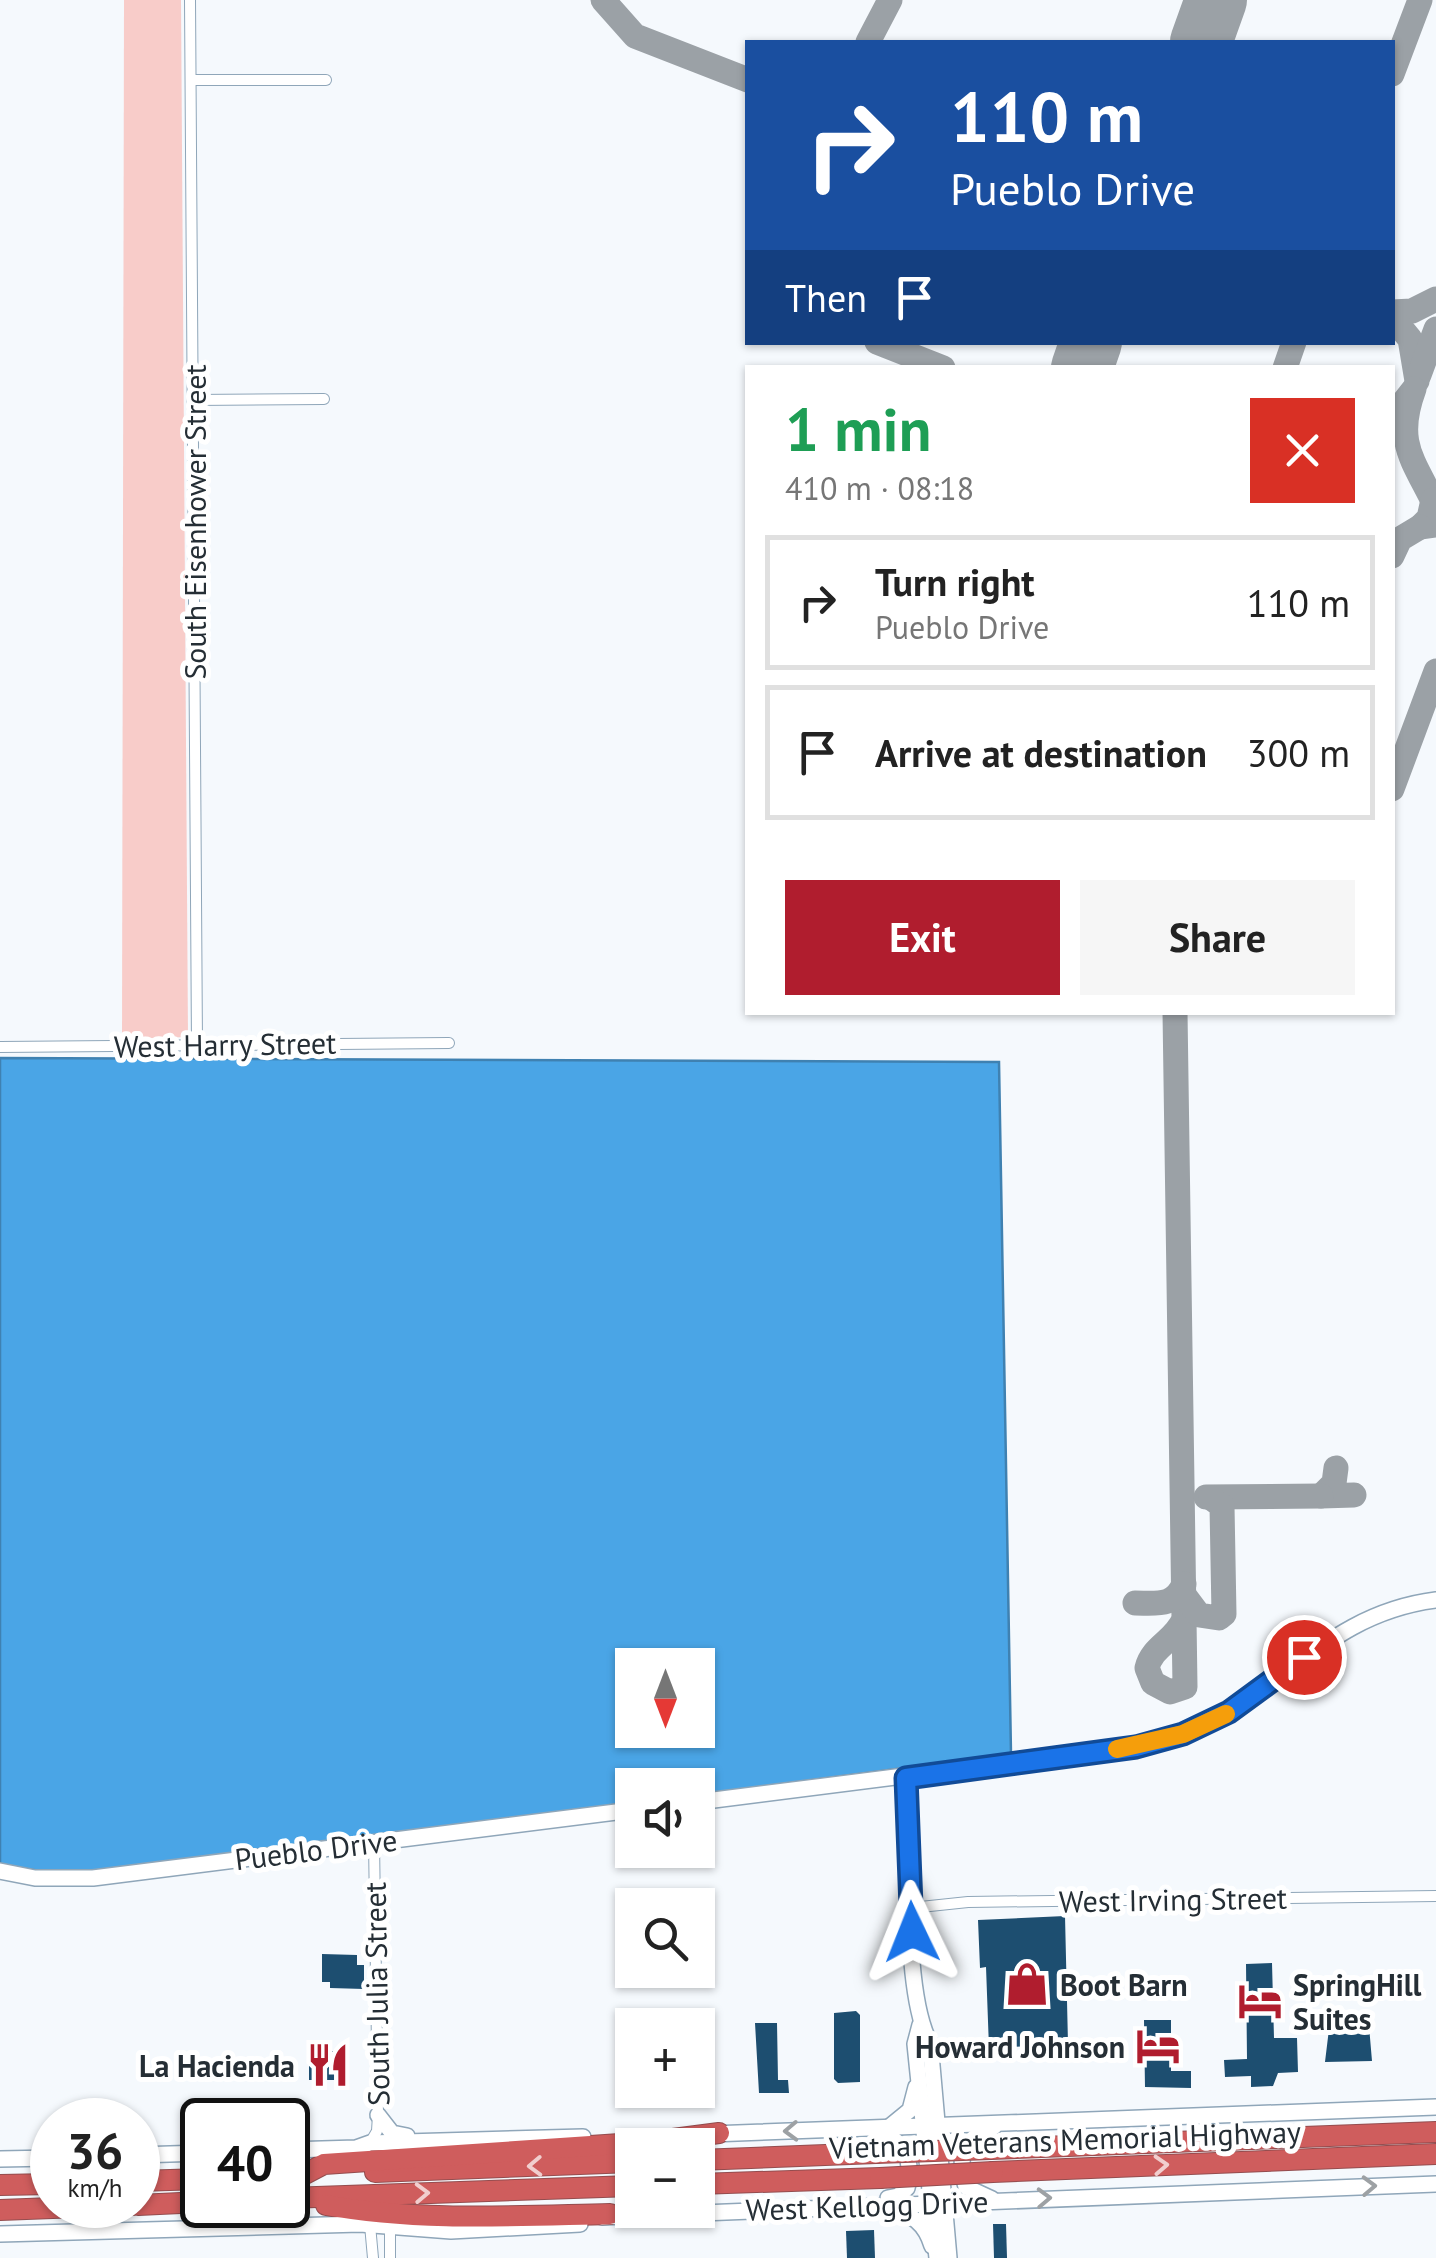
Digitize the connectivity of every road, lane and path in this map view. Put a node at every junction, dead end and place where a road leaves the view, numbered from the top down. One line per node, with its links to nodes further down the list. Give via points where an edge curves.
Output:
1 (190, 0): 2 (street, South Eisenhower Street)
2 (191, 80): 3 (street); 5 (street, South Eisenhower Street)
3 (326, 80)
4 (324, 399): 5 (street)
5 (193, 400): 7 (street, South Eisenhower Street)
6 (449, 1043): 7 (street, West Harry Street)
7 (197, 1045): 8 (street, West Harry Street)
8 (0, 1048)
9 (1436, 1600): 10 (main road, via 1377,1614 1334,1636 1242,1704 1183,1734 1136,1747)
10 (906, 1778): 11 (main road); 16 (main road)
11 (715, 1800)
12 (615, 1812): 13 (main road, Pueblo Drive)
13 (374, 1842): 14 (main road, Pueblo Drive, via 80,1878); 21 (street, South Julia Street)
14 (0, 1870)
15 (1436, 1896): 16 (street, West Irving Street)
16 (911, 1908): 17 (main road)
17 (920, 2025): 18 (main road); 19 (main road, via 930,2043)
18 (918, 2074): 24 (main road); 25 (main road, via 910,2110)
19 (934, 2086): 23 (main road, via 946,2112); 24 (main road)
20 (1436, 2106): 22 (main road)
21 (378, 2115): 29 (main road, via 398,2136); 30 (street, South Julia Street)
22 (1003, 2124): 23 (main road); 45 (main road, via 968,2142 960,2163 966,2187)
23 (974, 2125): 24 (main road)
24 (931, 2127): 25 (main road); 47 (main road)
25 (888, 2128): 26 (main road)
26 (864, 2129): 28 (main road, one-way to 28); 49 (main road, via 898,2142 911,2174 902,2194)
27 (1436, 2132): 35 (highway, Vietnam Veterans Memorial Highway, bridge)
28 (720, 2133): 29 (main road); 37 (highway)
29 (446, 2141): 30 (main road)
30 (370, 2143): 31 (main road)
31 (310, 2149)
32 (1436, 2154): 39 (highway, Vietnam Veterans Memorial Highway, one-way to 32, bridge)
33 (30, 2158): 34 (main road)
34 (0, 2159)
35 (715, 2159)
36 (615, 2163): 38 (highway, one-way to 38)
37 (310, 2170)
38 (310, 2175)
39 (715, 2183)
40 (30, 2184): 42 (highway)
41 (1436, 2184): 45 (main road, West Kellogg Drive, one-way to 41)
42 (0, 2185)
43 (615, 2187): 44 (highway, one-way to 43)
44 (310, 2197)
45 (986, 2200): 47 (main road, West Kellogg Drive); 56 (main road, via 959,2215)
46 (310, 2202): 52 (highway, via 372,2212)
47 (940, 2202): 48 (main road, West Kellogg Drive); 56 (main road)
48 (887, 2204): 49 (main road, West Kellogg Drive); 56 (main road, via 916,2218)
49 (854, 2206): 52 (main road, West Kellogg Drive)
50 (30, 2210): 51 (highway)
51 (0, 2213)
52 (610, 2214): 54 (main road, West Kellogg Drive, via 543,2227)
53 (370, 2225): 54 (main road, West Kellogg Drive); 55 (main road, West Kellogg Drive); 57 (street)
54 (390, 2229): 58 (street)
55 (0, 2234)
56 (943, 2256)
57 (373, 2258)
58 (390, 2258)

